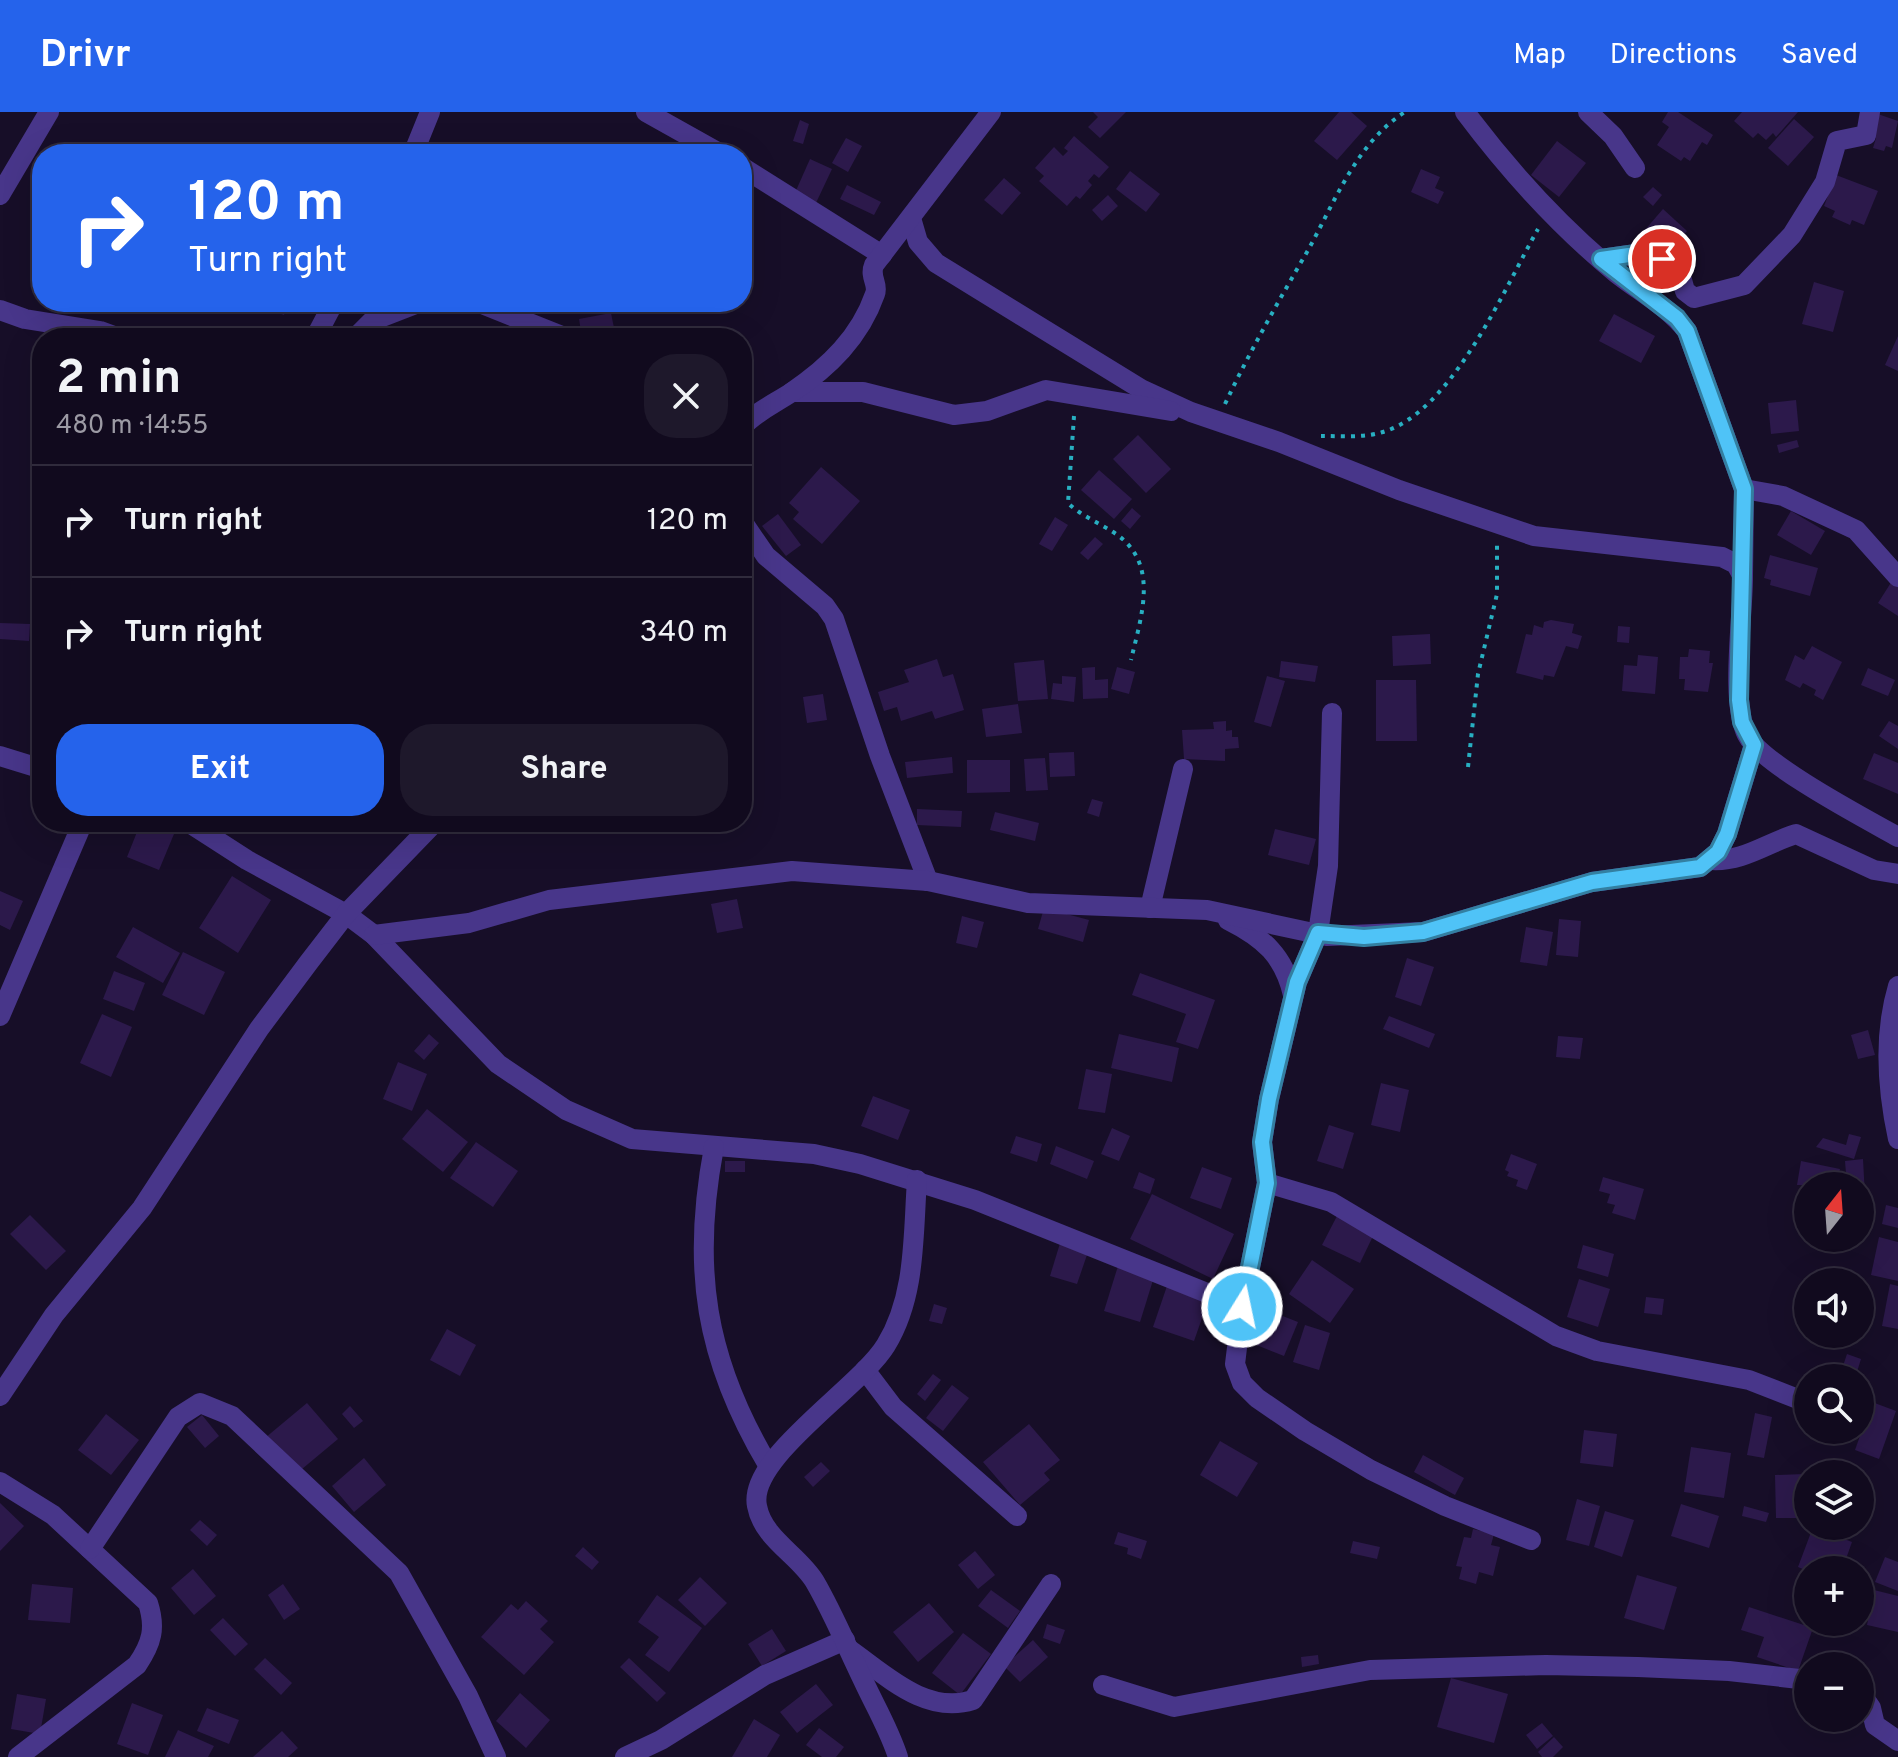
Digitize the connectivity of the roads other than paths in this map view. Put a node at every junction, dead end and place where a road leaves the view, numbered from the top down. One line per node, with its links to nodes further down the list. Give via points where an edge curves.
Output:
1 (49, 112): 12 (street)
2 (430, 112): 8 (street)
3 (646, 112): 9 (street)
4 (991, 112): 13 (street)
5 (1465, 112): 15 (street, via 1547,212)
6 (1588, 112): 10 (street)
7 (1870, 112): 15 (street, via 1866,135 1837,141 1810,209 1744,285 1694,298 1685,291 1677,262 1636,254)
8 (417, 144)
9 (703, 144)
10 (1635, 168)
11 (752, 173): 14 (street)
12 (0, 195)
13 (911, 218): 14 (street); 23 (street, via 918,242 936,263 1094,363)
14 (882, 255): 22 (street, via 872,270 877,290 860,326 836,359)
15 (1601, 259): 25 (street, via 1687,331)
16 (0, 310): 19 (street)
17 (395, 312): 20 (street)
18 (502, 312): 21 (street)
19 (81, 328)
20 (365, 328)
21 (542, 328)
22 (792, 392): 23 (street, via 863,392 954,415 987,411 1046,390); 24 (street)
23 (1191, 412): 27 (street, via 1497,525 1534,536 1722,557 1736,564)
24 (752, 416)
25 (1744, 489): 27 (street); 28 (street, via 1783,496 1856,530)
26 (752, 536): 40 (street, via 766,556 834,619)
27 (1743, 577): 30 (street, via 1739,700 1742,722)
28 (1898, 577)
29 (1332, 713): 44 (street, via 1330,842)
30 (1754, 745): 37 (street); 38 (street, via 1727,834)
31 (0, 756): 32 (street)
32 (32, 766)
33 (1183, 769): 41 (street)
34 (79, 832): 48 (street)
35 (204, 832): 43 (street)
36 (425, 832): 43 (street)
37 (1898, 836)
38 (1711, 860): 39 (street, via 1745,856 1796,834 1874,870); 44 (street, via 1700,867 1592,882 1423,932 1364,937)
39 (1898, 874)
40 (928, 881): 41 (street, via 1028,903); 45 (street, via 792,871 549,900 469,923)
41 (1150, 908): 42 (street)
42 (1207, 910): 44 (street); 47 (street, via 1239,925 1276,955 1287,969)
43 (346, 914): 45 (street); 55 (street, via 259,1029 142,1208 54,1315)
44 (1318, 933): 47 (street)
45 (374, 935): 50 (street, via 498,1064 566,1110 632,1139)
46 (1898, 986): 49 (street, via 1887,1049)
47 (1294, 997): 52 (street, via 1262,1142)
48 (0, 1016)
49 (1898, 1139)
50 (714, 1147): 51 (street, via 814,1154); 57 (street, via 702,1216 713,1338 740,1419)
51 (917, 1180): 53 (street); 54 (street, via 906,1296 884,1347)
52 (1267, 1183): 53 (street); 56 (street, via 1331,1202 1556,1336 1597,1351 1749,1380)
53 (1242, 1307): 60 (street, via 1235,1364 1242,1383 1257,1398 1371,1470)
54 (865, 1370): 57 (street); 59 (street, via 893,1407)
55 (0, 1396)
56 (1794, 1398)
57 (768, 1465): 63 (street, via 756,1502 761,1520 814,1581)
58 (0, 1482): 61 (street, via 53,1515)
59 (1017, 1516)
60 (1531, 1540)
61 (90, 1549): 68 (street, via 148,1603 154,1632 137,1665); 69 (street, via 178,1417 200,1403 232,1416 399,1573)
62 (1051, 1584): 63 (street, via 973,1700 953,1707 930,1702)
63 (847, 1645): 70 (street, via 765,1675); 71 (street)
64 (1794, 1678): 65 (street, via 1638,1667 1370,1670 1174,1707)
65 (1103, 1685)
66 (1874, 1721): 67 (street)
67 (1898, 1741)
68 (30, 1754)
69 (496, 1757)
70 (625, 1757)
71 (898, 1757)

